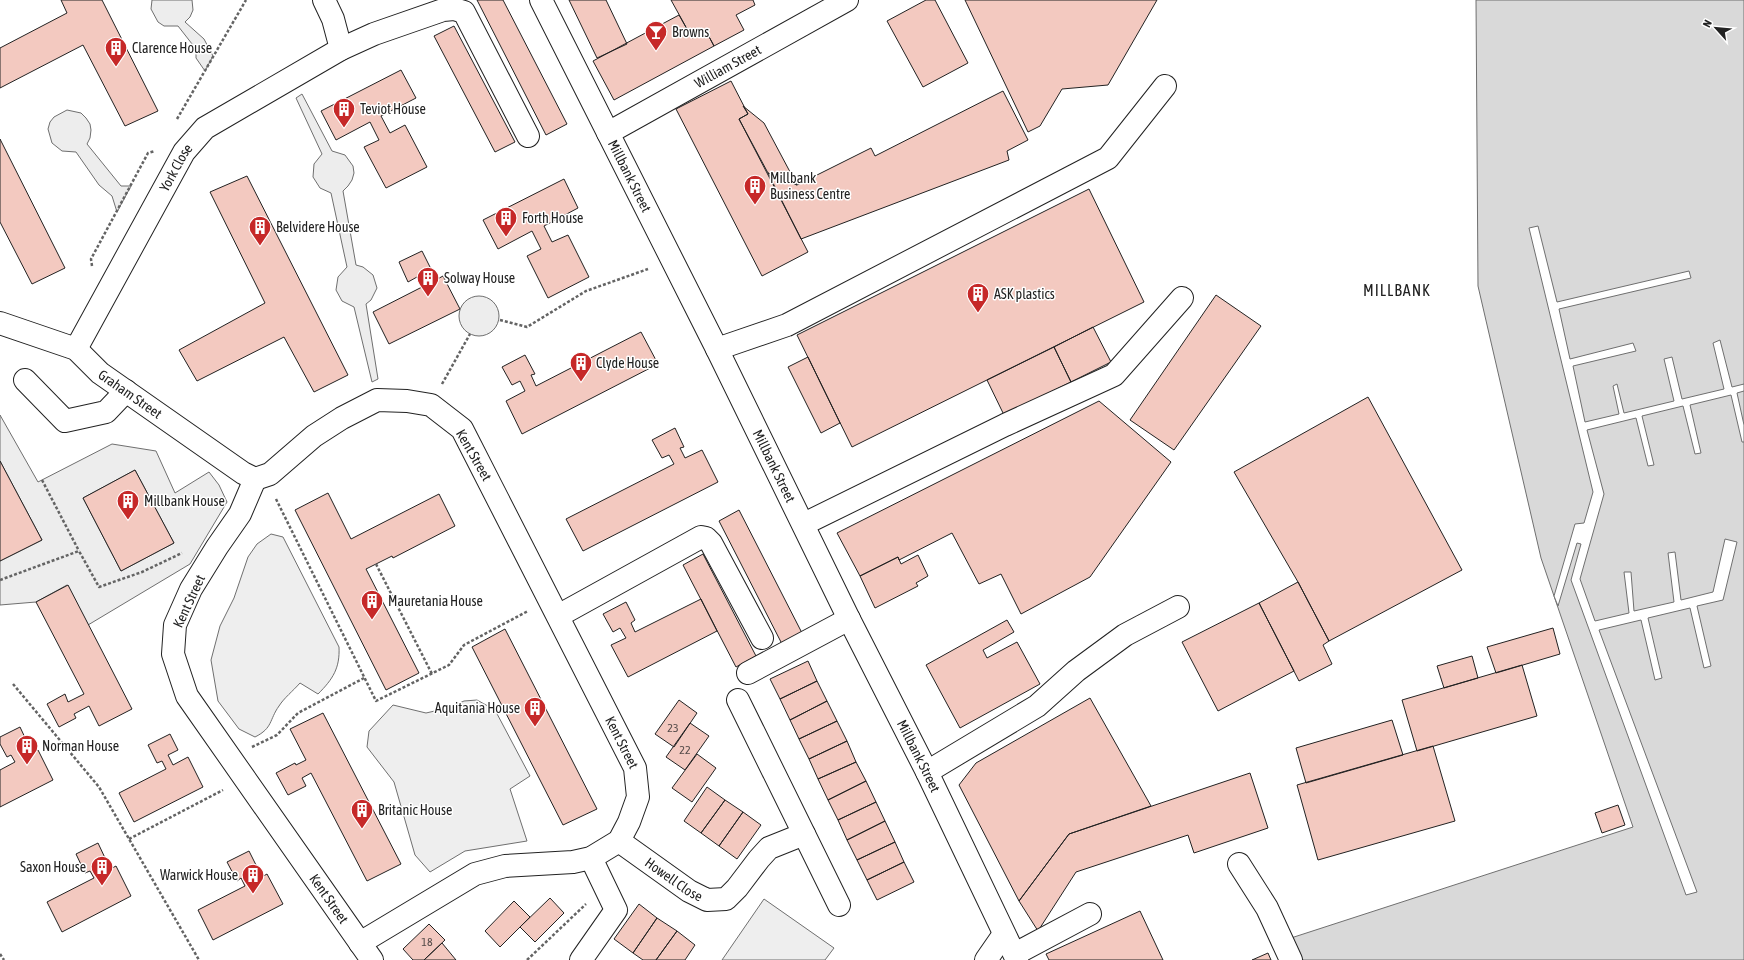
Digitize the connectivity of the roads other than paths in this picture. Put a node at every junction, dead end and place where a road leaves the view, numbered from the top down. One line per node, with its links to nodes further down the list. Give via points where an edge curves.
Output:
1 (324, 0): 4 (street, via 333,19)
2 (541, 0): 6 (street, Millbank Street)
3 (847, 0): 6 (street, William Street)
4 (341, 49): 7 (street, York Close, via 374,34 443,10 454,8 464,12); 10 (street, York Close, via 205,128 184,152)
5 (1165, 86): 11 (street, via 1108,158 787,325)
6 (608, 133): 11 (street, Millbank Street)
7 (528, 136)
8 (1182, 298): 15 (street, via 1114,376 1005,425)
9 (0, 323): 10 (street, Graham Street)
10 (76, 349): 13 (street, Graham Street, via 100,373)
11 (718, 349): 15 (street, Millbank Street)
12 (25, 380): 13 (street, via 64,420 106,412)
13 (126, 391): 14 (street, Graham Street, via 243,473)
14 (260, 477): 17 (street, Kent Street, via 270,474 314,436 377,400 431,405 462,429); 30 (street, Kent Street, via 240,514 191,589 175,625 173,654 188,696)
15 (804, 524): 18 (street, Millbank Street)
16 (1178, 607): 22 (street, via 1125,635 1076,670 1037,706)
17 (558, 616): 19 (street, via 700,538 706,538); 24 (street, Kent Street, via 635,768 638,797)
18 (849, 619): 20 (street); 22 (street, Millbank Street)
19 (762, 638)
20 (748, 673)
21 (738, 700): 23 (street)
22 (927, 772): 29 (street, Millbank Street)
23 (804, 834): 24 (street, Howell Close, via 769,848 726,899 708,900 689,891); 27 (street)
24 (619, 841): 25 (street, Kent Street)
25 (591, 858): 30 (street, Kent Street, via 573,862 505,866 475,874); 32 (street, via 616,910)
26 (1239, 864): 34 (street, via 1267,908)
27 (839, 905)
28 (1090, 914): 31 (street)
29 (1004, 934): 31 (street, Millbank Street); 33 (street)
30 (366, 952)
31 (1016, 957)
32 (581, 960)
33 (986, 960)
34 (1290, 960)

